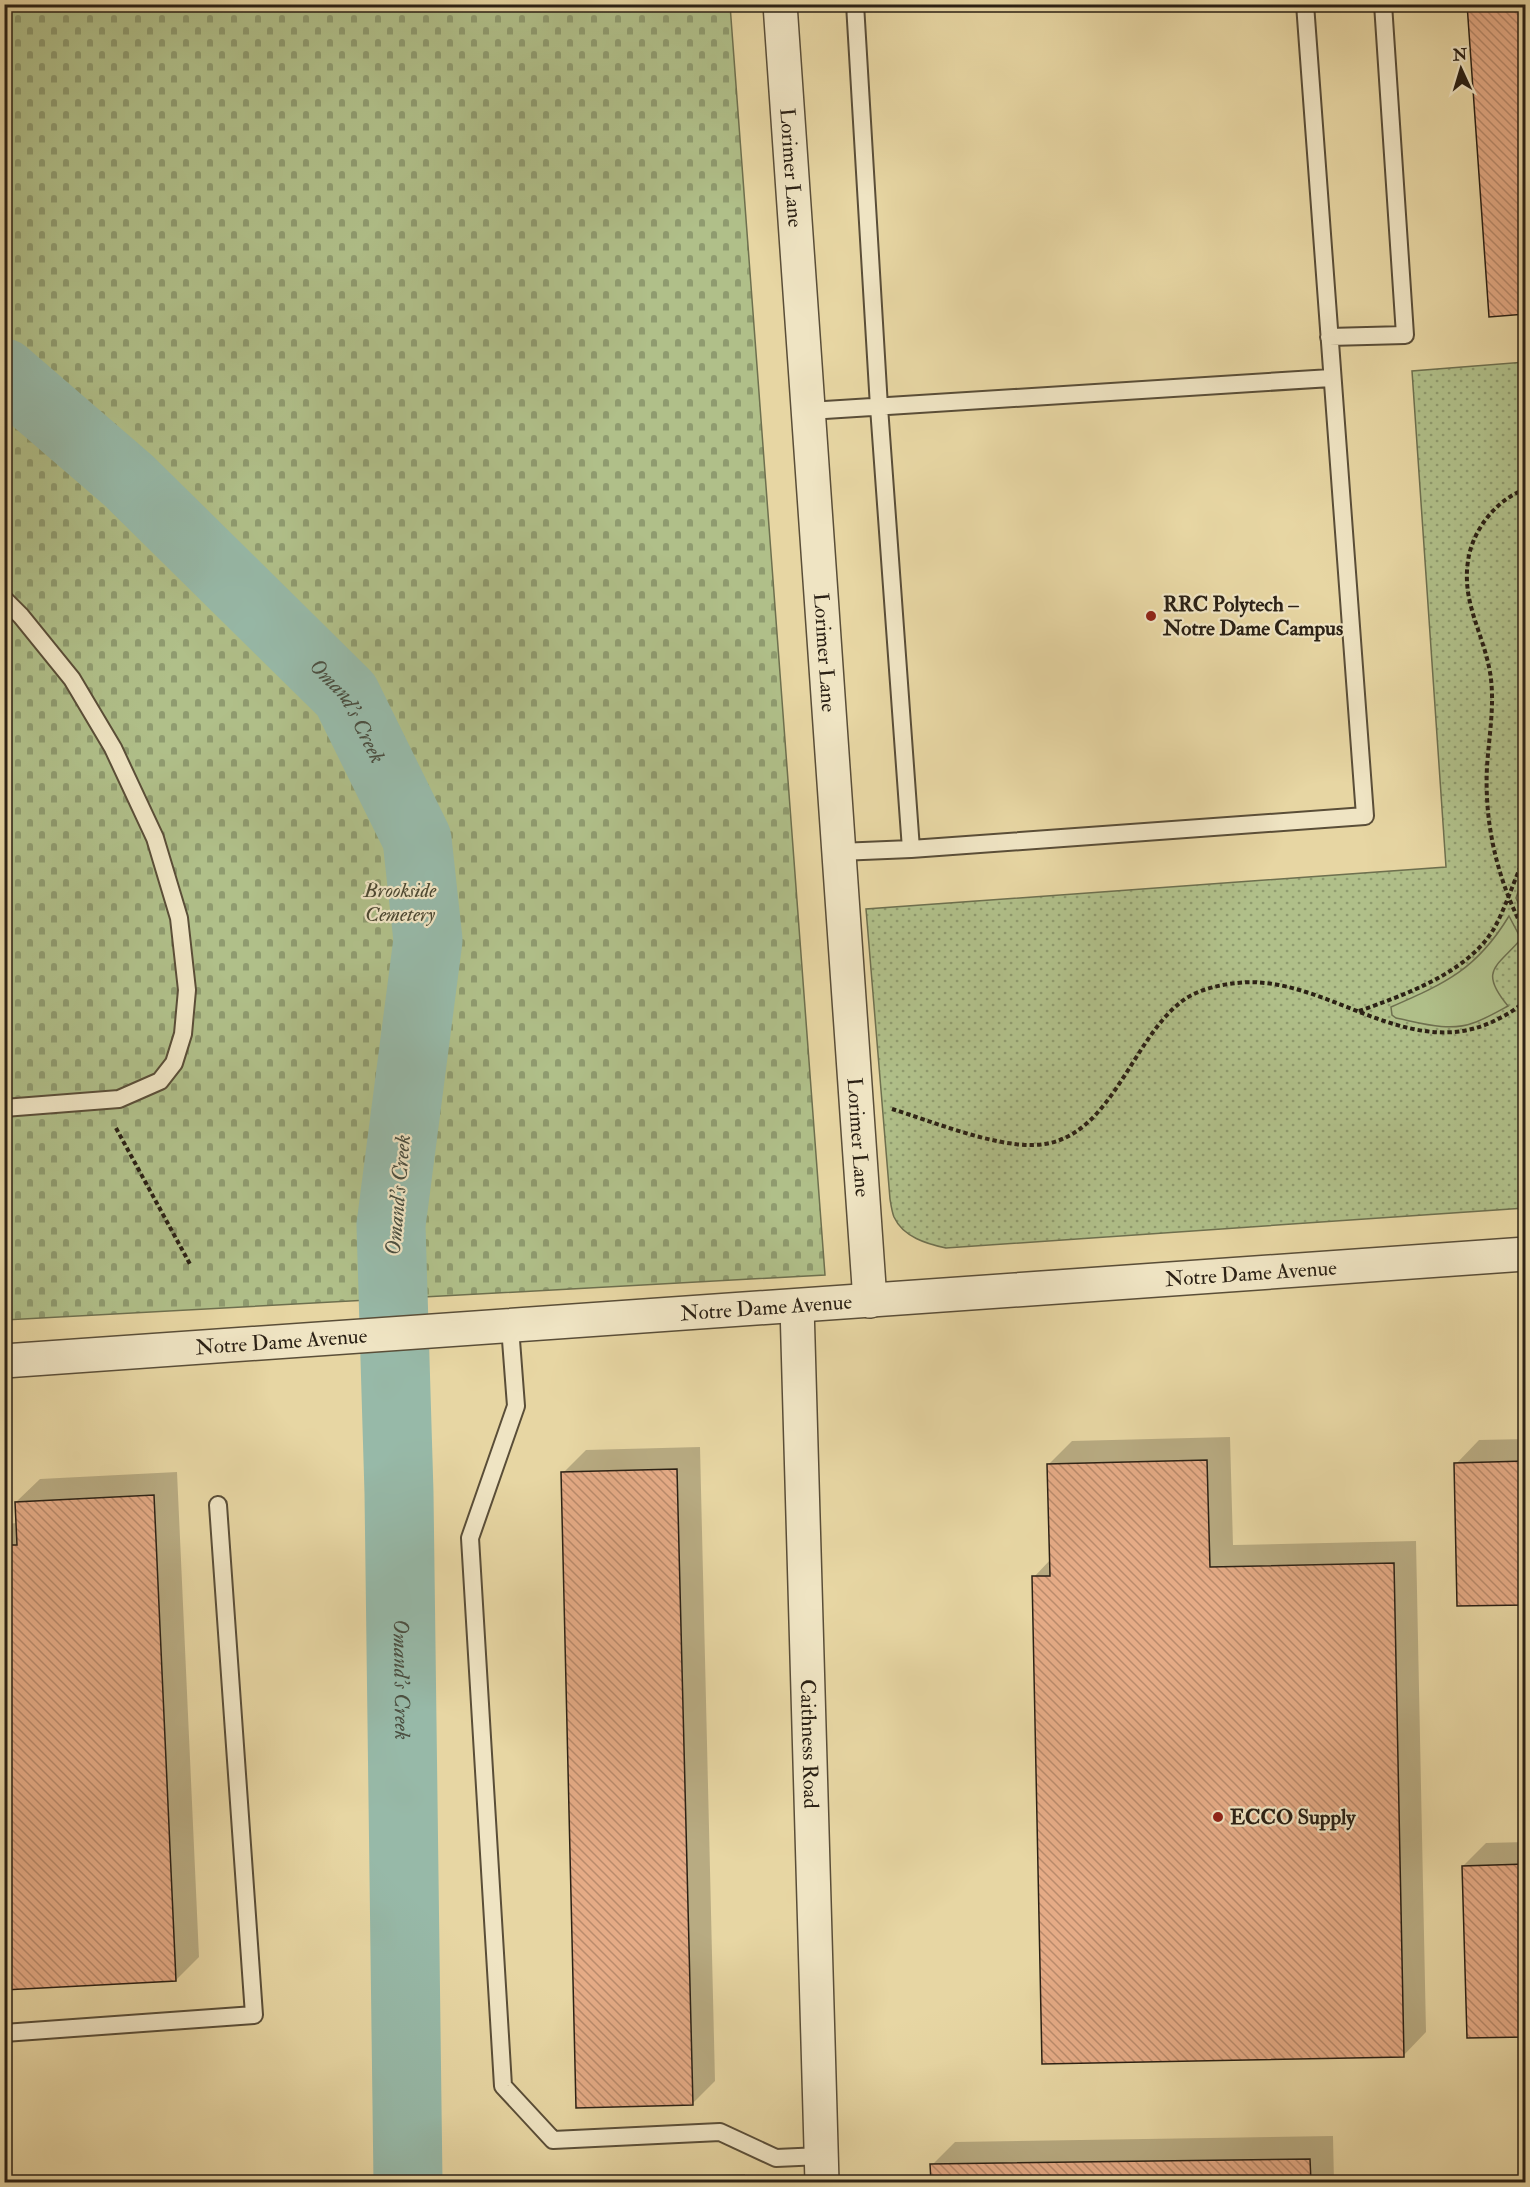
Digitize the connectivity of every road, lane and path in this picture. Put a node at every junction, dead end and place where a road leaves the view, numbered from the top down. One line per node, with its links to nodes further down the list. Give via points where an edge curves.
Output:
1 (780, 4): 8 (street, Lorimer Lane)
2 (855, 4): 7 (lane)
3 (1305, 4): 5 (lane)
4 (1383, 4): 5 (lane, via 1405,335)
5 (1329, 337): 6 (lane)
6 (1331, 378): 7 (lane); 11 (lane, via 1365,816)
7 (879, 407): 8 (lane); 11 (lane)
8 (809, 411): 12 (street, Lorimer Lane)
9 (1526, 489): 14 (path, via 1498,506 1486,519 1468,559 1468,601 1489,667 1491,687 1487,790 1490,833)
10 (4, 599): 18 (lane, via 72,679 113,748 155,838 179,918 186,990 183,1034 174,1063 159,1081 120,1099)
11 (911, 849): 12 (lane)
12 (839, 852): 19 (street, Lorimer Lane)
13 (1526, 855): 14 (path)
14 (1508, 896): 15 (path); 17 (path, via 1488,939 1464,963 1393,999)
15 (1526, 934)
16 (1526, 999): 17 (path, via 1500,1018 1458,1032 1393,1024)
17 (1359, 1011): 19 (path, via 1300,991 1257,982 1237,982 1196,993 1164,1018 1094,1116 1058,1141 1016,1144)
18 (102, 1101): 20 (lane); 22 (path)
19 (857, 1103): 23 (street, Lorimer Lane)
20 (4, 1108)
21 (1526, 1254): 23 (street, Notre Dame Avenue)
22 (191, 1266)
23 (870, 1301): 24 (street, Notre Dame Avenue)
24 (797, 1306): 25 (street, Notre Dame Avenue); 29 (street, Caithness Road)
25 (510, 1327): 26 (street, Notre Dame Avenue); 29 (lane, via 516,1406 470,1538 503,2086 553,2140 720,2132 776,2158)
26 (4, 1361)
27 (218, 1505): 28 (lane, via 254,2015)
28 (4, 2032)
29 (821, 2169)

